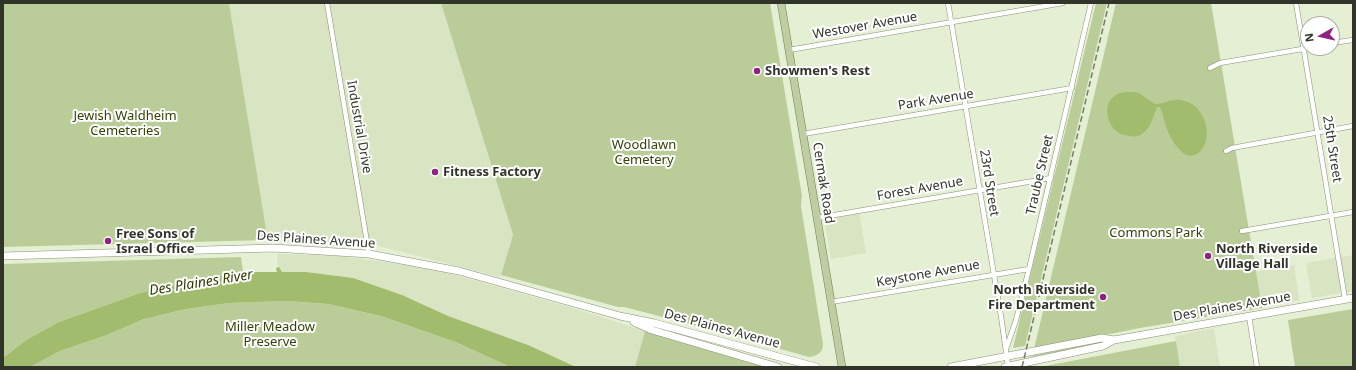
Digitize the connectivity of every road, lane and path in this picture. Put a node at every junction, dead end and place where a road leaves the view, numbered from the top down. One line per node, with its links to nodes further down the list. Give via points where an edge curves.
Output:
1 (327, 3): 27 (street, Industrial Drive)
2 (781, 3): 12 (main road, Cermak Road)
3 (948, 3): 8 (street, 23rd Street)
4 (1063, 3): 8 (street, Westover Avenue)
5 (1092, 3): 15 (street, Traube Street)
6 (1296, 3): 7 (street, 25th Street)
7 (1300, 21)
8 (951, 22): 12 (street, Westover Avenue); 16 (street, 23rd Street)
9 (1353, 40): 10 (street)
10 (1340, 42)
11 (1300, 49): 14 (street, via 1220,63)
12 (789, 50): 19 (main road, Cermak Road)
13 (1307, 56): 18 (street, 25th Street)
14 (1210, 68)
15 (1072, 88): 16 (street, Park Avenue); 21 (street, Traube Street)
16 (966, 106): 19 (street, Park Avenue); 22 (street, 23rd Street)
17 (1353, 126): 18 (street)
18 (1318, 132): 20 (street); 24 (street, 25th Street)
19 (803, 134): 25 (main road, Cermak Road)
20 (1226, 151)
21 (1051, 178): 22 (street, Forest Avenue); 29 (street, Traube Street)
22 (979, 190): 25 (street, Forest Avenue); 30 (street, 23rd Street)
23 (1353, 212): 24 (street)
24 (1331, 216): 26 (street); 32 (street, 25th Street)
25 (817, 218): 33 (main road, Cermak Road)
26 (1242, 232)
27 (369, 254): 28 (main road, Des Plaines Avenue, via 273,248); 34 (main road, Des Plaines Avenue, via 459,272)
28 (3, 256)
29 (1029, 268): 30 (street, Keystone Avenue); 37 (street, Traube Street)
30 (994, 274): 33 (street, Keystone Avenue); 37 (street, 23rd Street)
31 (1353, 298): 32 (main road, Des Plaines Avenue)
32 (1345, 299): 35 (main road, Des Plaines Avenue)
33 (831, 302): 40 (main road, Cermak Road)
34 (620, 316): 38 (main road, Des Plaines Avenue, via 652,330); 39 (main road, Des Plaines Avenue)
35 (1249, 316): 36 (main road, Des Plaines Avenue); 43 (street)
36 (1114, 340): 37 (main road, Des Plaines Avenue, via 1102,338); 42 (main road, Des Plaines Avenue, via 1103,346)
37 (1006, 354): 41 (main road, Des Plaines Avenue); 42 (street, 23rd Street)
38 (778, 367)
39 (816, 367)
40 (842, 367)
41 (950, 367)
42 (1006, 367)
43 (1257, 367)

